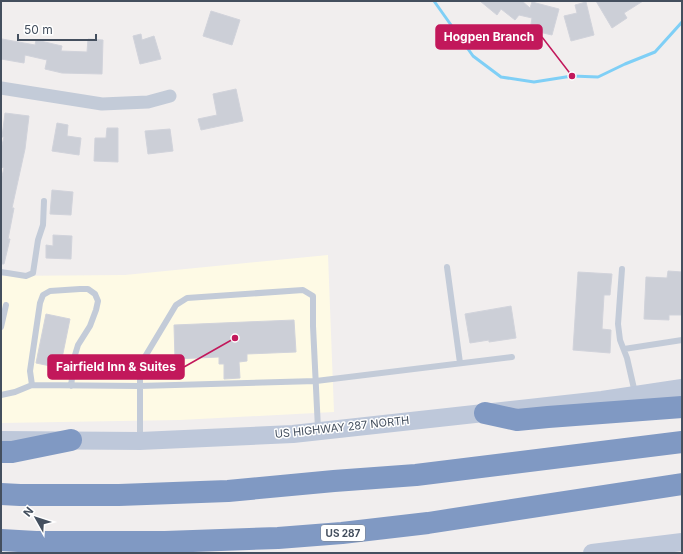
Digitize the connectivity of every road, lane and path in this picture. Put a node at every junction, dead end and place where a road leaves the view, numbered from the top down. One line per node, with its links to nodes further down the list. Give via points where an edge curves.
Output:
1 (1, 88): 2 (street, via 102,104 148,102)
2 (170, 96)
3 (44, 201): 6 (lane, via 43,225 33,273 26,276)
4 (447, 267): 12 (lane)
5 (622, 269): 10 (lane, via 618,324)
6 (1, 272)
7 (6, 305): 8 (lane)
8 (1, 327)
9 (682, 340): 10 (lane)
10 (624, 349): 19 (lane)
11 (512, 357): 12 (lane)
12 (460, 363): 13 (lane)
13 (316, 381): 16 (lane); 16 (lane, via 313,296 303,290 187,298 176,305 140,365); 22 (lane)
14 (32, 385): 15 (lane); 15 (lane, via 30,371 43,295 50,291 88,289 95,294 98,301 90,326 78,345); 18 (lane)
15 (71, 386): 16 (lane)
16 (140, 386): 25 (lane)
17 (682, 388): 19 (main road, US HIGHWAY 287 NORTH)
18 (1, 395)
19 (636, 395): 21 (main road, US HIGHWAY 287 NORTH)
20 (682, 407): 21 (highway, via 517,420)
21 (485, 413): 22 (main road, US HIGHWAY 287 NORTH)
22 (318, 431): 25 (main road, US HIGHWAY 287 NORTH)
23 (1, 440): 24 (main road, US HIGHWAY 287 NORTH)
24 (71, 440): 25 (main road, US HIGHWAY 287 NORTH); 27 (highway)
25 (140, 441)
26 (682, 442): 29 (highway, via 416,475 228,491 119,495)
27 (1, 452)
28 (682, 484): 30 (highway, US 287, via 428,523 342,533 165,542)
29 (1, 494)
30 (1, 540)
31 (682, 542): 32 (main road)
32 (620, 551): 33 (main road)
33 (592, 553)

